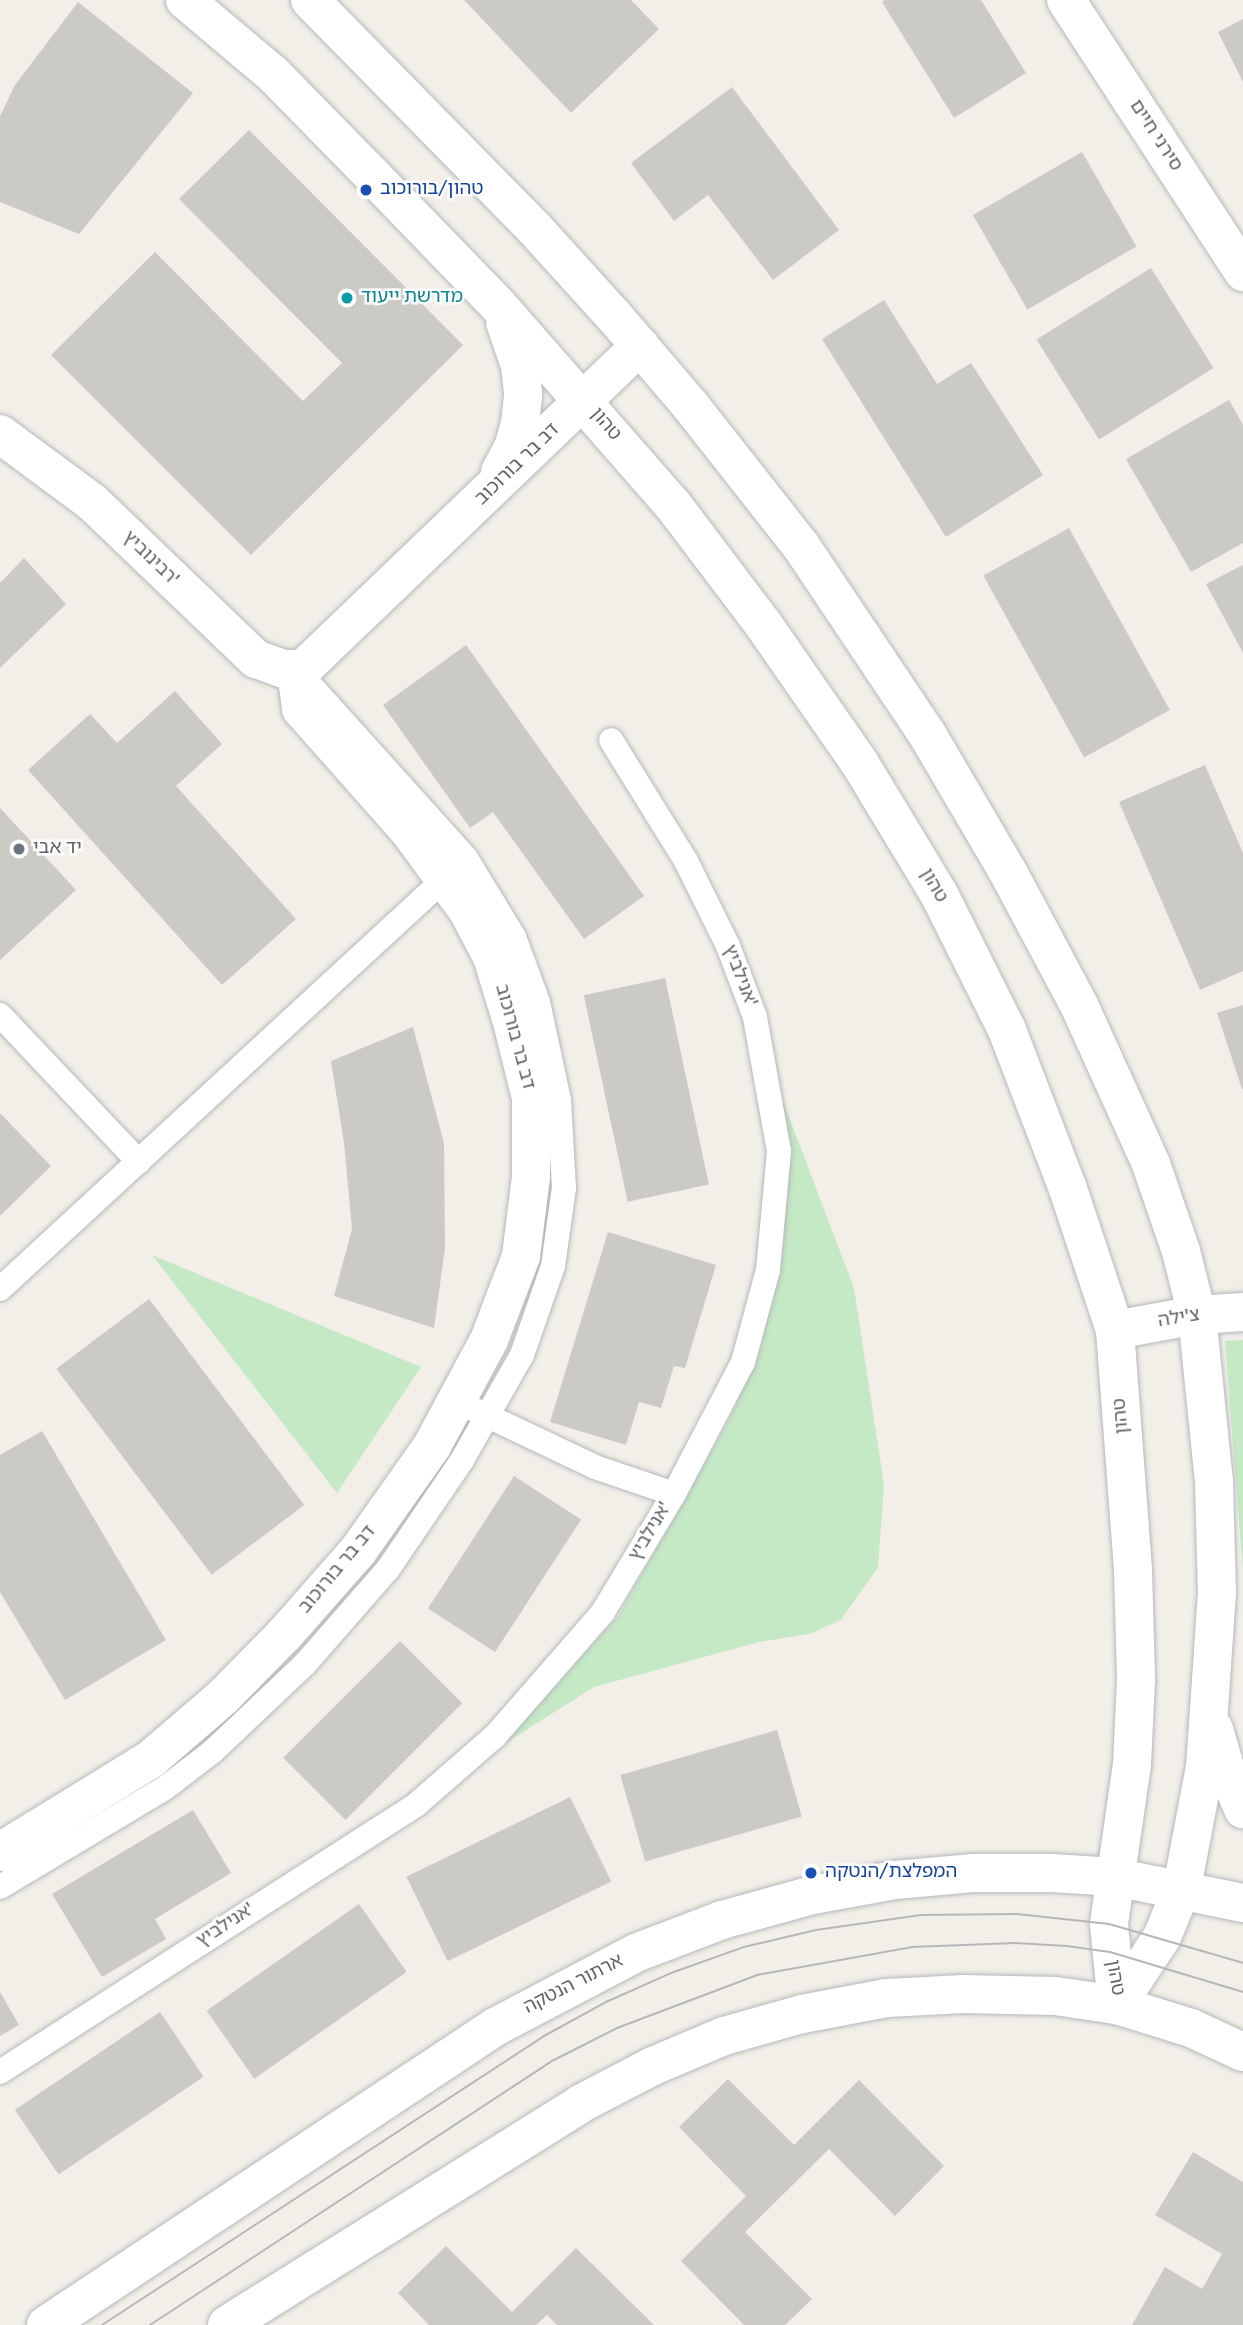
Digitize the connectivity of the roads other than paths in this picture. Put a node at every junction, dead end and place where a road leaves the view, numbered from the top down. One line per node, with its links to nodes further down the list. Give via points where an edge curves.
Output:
1 (185, 0): 5 (main road, טהון, via 274,75)
2 (310, 0): 6 (main road, טהון, via 535,229)
3 (1066, 0): 4 (main road, סירני חיים)
4 (1243, 272)
5 (498, 304): 7 (main road, טהון); 9 (main road, via 520,366 523,393 513,448)
6 (640, 346): 7 (main road, דב בר בורוכוב); 17 (main road, טהון, via 801,547 927,734 1008,872 1079,1004 1151,1164)
7 (584, 401): 9 (main road, דב בר בורוכוב); 18 (main road, טהון, via 673,505 763,624 859,762 939,894 1007,1030 1068,1189)
8 (0, 434): 10 (main road, רבינוביץ', via 92,502 256,659 284,669)
9 (490, 491): 10 (main road, דב בר בורוכוב)
10 (303, 669): 12 (main road, דב בר בורוכוב, via 298,693 301,709 410,832)
11 (611, 740): 20 (lane, אנילביץ', via 686,861 729,946 755,1017 779,1151 768,1270 743,1362)
12 (456, 868): 14 (lane); 19 (main road, דב בר בורוכוב, via 468,911 492,957 531,1098 531,1177 521,1256 489,1340)
13 (0, 1015): 14 (lane)
14 (139, 1162): 15 (lane)
15 (0, 1289)
16 (1243, 1312): 17 (main road, צ'ילה)
17 (1198, 1315): 18 (main road, צ'ילה); 21 (main road, טהון, via 1214,1481 1217,1592)
18 (1115, 1330): 24 (main road, טהון, via 1136,1680 1132,1764)
19 (472, 1408): 20 (lane, via 595,1467); 23 (main road, דב בר בורוכוב, via 432,1446 358,1551 222,1698 151,1759); 25 (lane, via 387,1569 305,1664 212,1752 165,1788)
20 (674, 1494): 30 (lane, אנילביץ', via 603,1612 560,1665 495,1736 417,1804)
21 (1211, 1716): 22 (main road); 26 (main road, טהון)
22 (1243, 1809)
23 (0, 1852)
24 (1115, 1877): 26 (main road, ארתור הנטקה); 28 (main road, טהון, via 1109,1924); 31 (main road, ארתור הנטקה, via 987,1873 895,1880 813,1895 722,1920 638,1952 495,2027)
25 (0, 1887)
26 (1182, 1888): 27 (main road, ארתור הנטקה); 28 (main road, טהון, via 1162,1937)
27 (1243, 1903)
28 (1117, 2005): 29 (main road, via 1191,2028); 32 (main road, via 1055,1996 887,1998 802,2014 723,2036 580,2104)
29 (1243, 2052)
30 (0, 2072)
31 (46, 2325)
32 (227, 2325)

